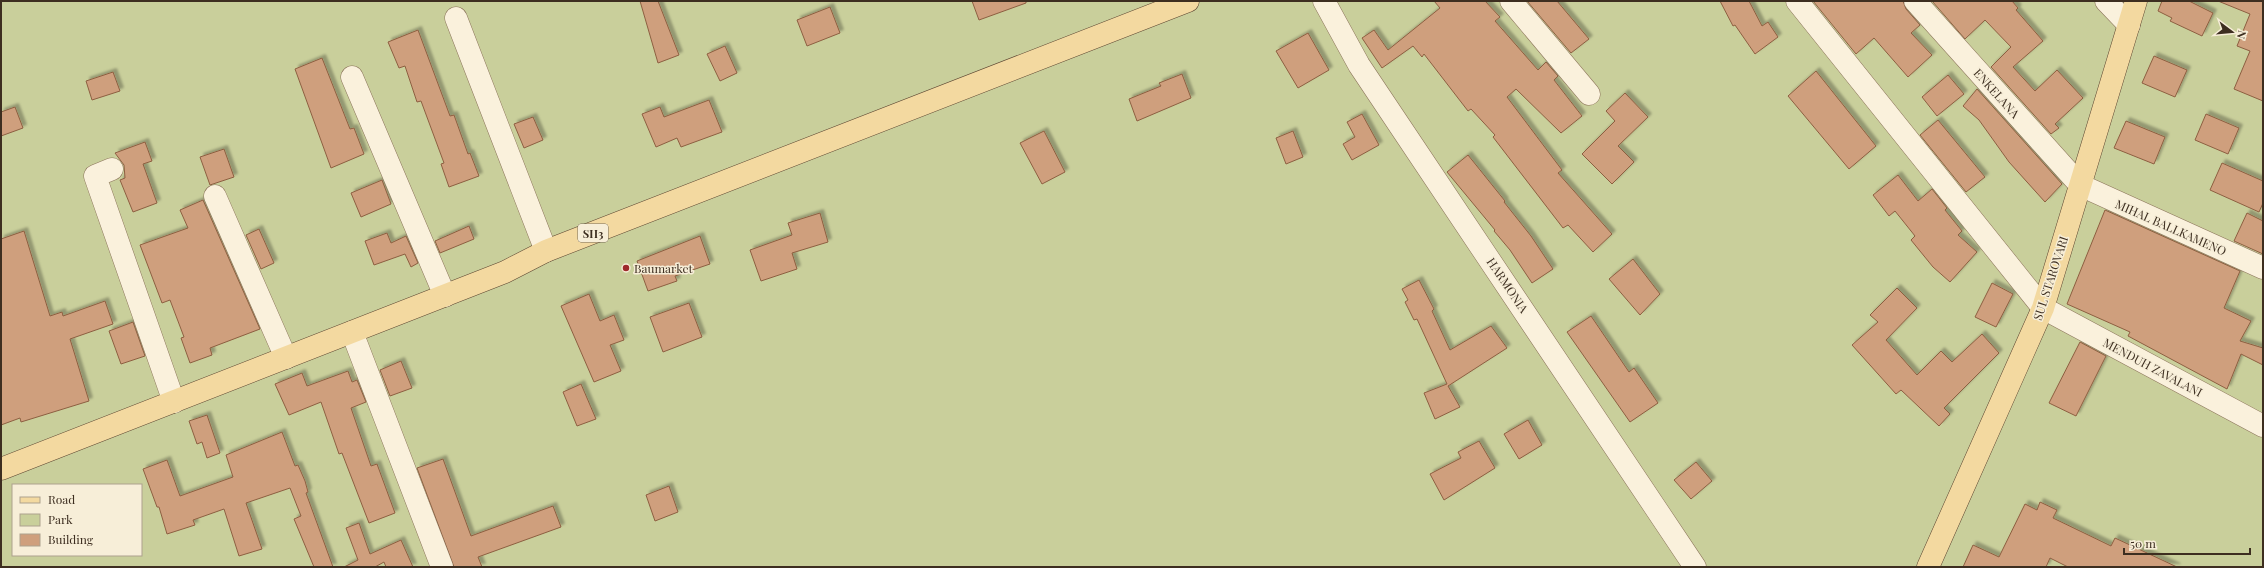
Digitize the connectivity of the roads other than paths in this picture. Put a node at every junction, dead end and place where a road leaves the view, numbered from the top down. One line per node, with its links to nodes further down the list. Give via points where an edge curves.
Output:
1 (1188, 1): 15 (main road, SH3)
2 (1324, 1): 25 (street, HARMONIA, via 1359,65)
3 (1511, 1): 11 (street)
4 (1797, 1): 18 (street)
5 (1914, 1): 13 (street, ENKELANA)
6 (2106, 1): 9 (street)
7 (2136, 1): 9 (main road, SUL STAROVARI)
8 (456, 18): 15 (street)
9 (2129, 25): 13 (main road, SUL STAROVARI)
10 (352, 77): 17 (street)
11 (1589, 94)
12 (112, 169): 21 (street, via 95,176)
13 (2080, 185): 16 (street, MIHAL BALLKAMENO); 18 (main road, SUL STAROVARI)
14 (216, 196): 20 (street)
15 (546, 251): 17 (main road, SH3, via 505,272)
16 (2263, 268)
17 (445, 296): 19 (main road, SH3)
18 (2043, 308): 22 (street, MENDUH ZAVALANI); 26 (main road, SUL STAROVARI)
19 (352, 332): 20 (main road, SH3); 24 (street)
20 (286, 358): 21 (main road, SH3)
21 (174, 402): 23 (main road, SH3)
22 (2263, 426)
23 (1, 469)
24 (442, 567)
25 (1695, 567)
26 (1928, 567)

